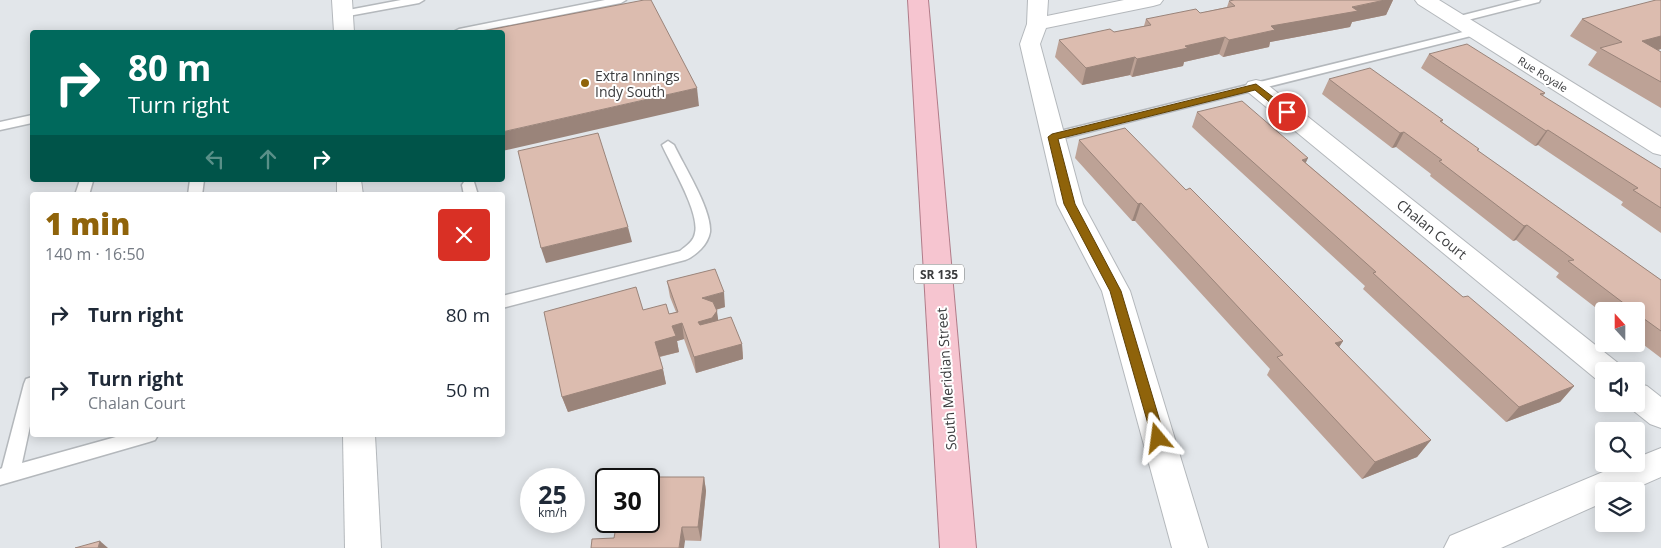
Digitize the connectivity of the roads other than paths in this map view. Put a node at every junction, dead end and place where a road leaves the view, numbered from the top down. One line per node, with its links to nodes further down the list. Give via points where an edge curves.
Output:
1 (419, 0): 8 (lane)
2 (621, 0): 10 (lane)
3 (918, 0): 28 (main road, South Meridian Street / SR 135)
4 (1153, 0): 7 (street)
5 (1425, 0): 9 (street, Rue Royale)
6 (1535, 0): 9 (lane)
7 (1038, 12): 15 (street, via 1030,44)
8 (343, 16)
9 (1456, 20): 11 (street, Rue Royale)
10 (469, 30)
11 (1476, 32): 12 (lane); 17 (street, Rue Royale)
12 (1256, 87): 15 (lane); 19 (street, Chalan Court)
13 (30, 119): 14 (lane)
14 (0, 126)
15 (1052, 137): 29 (street, via 1070,204 1116,291)
16 (668, 145): 18 (lane, via 702,217 703,232 696,245 685,255)
17 (1661, 148)
18 (505, 301)
19 (1596, 362)
20 (30, 391): 26 (lane)
21 (1645, 402): 22 (street)
22 (1661, 415)
23 (142, 437): 26 (lane)
24 (359, 437): 27 (street)
25 (1661, 462): 30 (street)
26 (5, 475)
27 (363, 548)
28 (958, 548)
29 (1190, 548)
30 (1462, 548)

